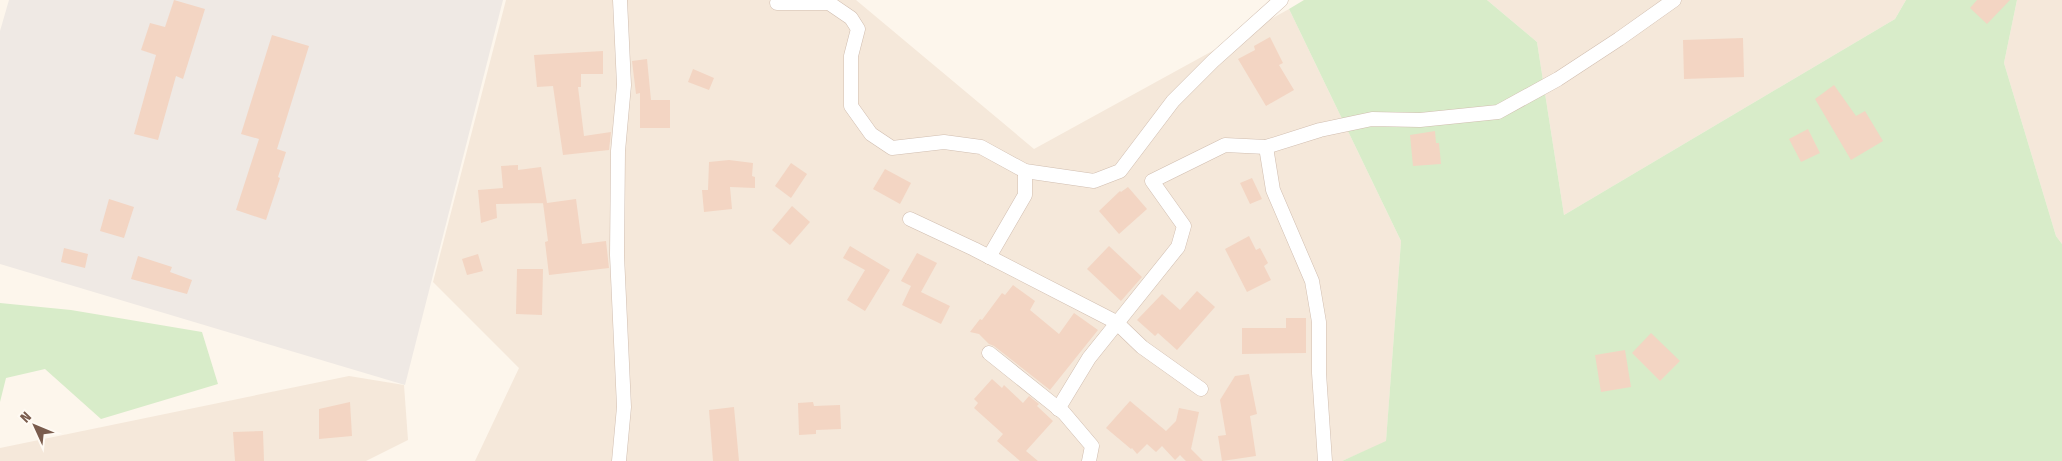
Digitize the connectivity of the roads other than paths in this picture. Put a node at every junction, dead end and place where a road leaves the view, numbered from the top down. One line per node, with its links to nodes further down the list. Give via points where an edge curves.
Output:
1 (620, 0): 13 (street, via 624,85 618,152 617,255 624,407)
2 (1281, 0): 6 (street, via 1212,61 1173,102 1120,171 1094,181)
3 (1674, 0): 5 (street, via 1558,79 1498,112 1420,120 1372,119 1320,130)
4 (777, 3): 6 (street, via 829,3 851,18 858,28 851,56 851,106 871,134 892,148 944,142 981,147)
5 (1266, 147): 9 (street, via 1225,145 1152,181 1184,226 1178,247); 15 (street, via 1273,190 1312,281 1320,322)
6 (1026, 171): 8 (street, via 1025,195)
7 (910, 219): 8 (street)
8 (989, 257): 9 (street)
9 (1116, 322): 11 (street, via 1142,348); 12 (street)
10 (989, 353): 12 (street)
11 (1201, 389)
12 (1058, 409): 14 (street, via 1092,446)
13 (619, 461)
14 (1090, 461)
15 (1324, 461)

